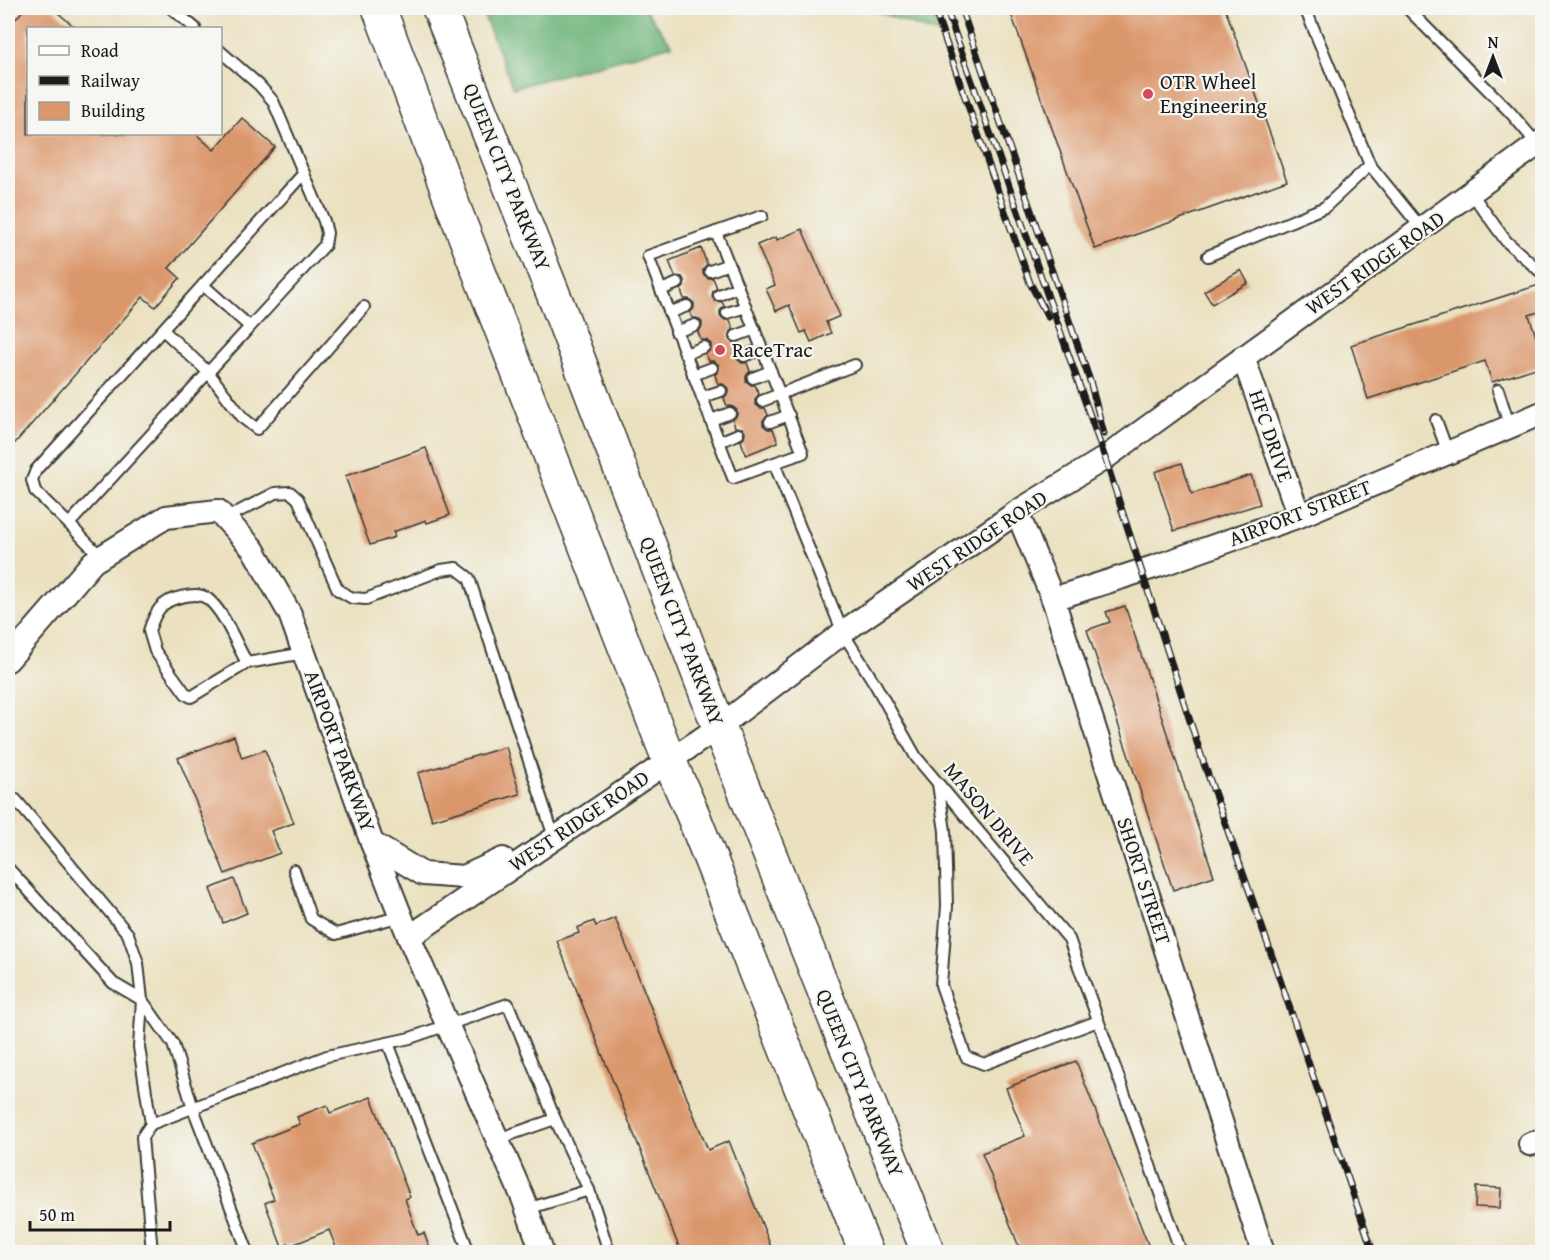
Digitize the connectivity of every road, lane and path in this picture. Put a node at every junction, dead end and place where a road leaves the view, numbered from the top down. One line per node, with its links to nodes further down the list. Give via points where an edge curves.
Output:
1 (171, 8): 6 (lane)
2 (379, 8): 73 (main road)
3 (439, 8): 72 (main road, QUEEN CITY PARKWAY)
4 (1305, 8): 9 (lane)
5 (1407, 8): 8 (lane)
6 (194, 27)
7 (222, 53): 10 (lane, via 273,101)
8 (1540, 146): 11 (street, WEST RIDGE ROAD)
9 (1370, 165): 13 (lane); 15 (lane, via 1325,207)
10 (304, 173): 20 (lane); 30 (lane, via 324,220 325,245)
11 (1472, 194): 13 (street, WEST RIDGE ROAD); 18 (lane, via 1506,241)
12 (762, 216): 14 (lane)
13 (1422, 229): 39 (street, WEST RIDGE ROAD)
14 (716, 232): 16 (lane); 22 (lane, via 648,256)
15 (1208, 256)
16 (729, 264): 17 (lane); 21 (lane)
17 (710, 272)
18 (1542, 273)
19 (678, 284): 22 (lane)
20 (203, 285): 30 (lane); 32 (lane)
21 (738, 288): 23 (lane); 26 (lane)
22 (661, 290): 27 (lane)
23 (719, 295)
24 (687, 306): 27 (lane)
25 (364, 307): 43 (lane, via 258,429 243,418)
26 (746, 307): 28 (lane); 31 (lane)
27 (669, 313): 33 (lane)
28 (727, 313)
29 (695, 325): 33 (lane)
30 (249, 326): 43 (lane)
31 (754, 329): 34 (lane); 36 (lane)
32 (163, 330): 43 (lane); 65 (lane, via 36,470 32,480 36,491)
33 (676, 332): 37 (lane)
34 (736, 336)
35 (704, 347): 37 (lane)
36 (762, 350): 38 (lane); 42 (lane)
37 (685, 354): 44 (lane)
38 (744, 356)
39 (1243, 357): 62 (street, WEST RIDGE ROAD, via 1105,458); 63 (street, HFC DRIVE)
40 (855, 365): 48 (lane)
41 (712, 368): 44 (lane)
42 (771, 371): 45 (lane); 48 (lane)
43 (208, 372): 65 (lane)
44 (693, 375): 49 (lane)
45 (753, 378)
46 (721, 390): 49 (lane)
47 (1498, 390): 57 (lane)
48 (780, 394): 50 (lane); 53 (lane)
49 (702, 397): 54 (lane)
50 (762, 401)
51 (730, 413): 54 (lane)
52 (1542, 413): 57 (street, AIRPORT STREET)
53 (789, 416): 56 (lane); 61 (lane, via 803,453)
54 (711, 420): 59 (lane)
55 (1436, 420): 60 (lane)
56 (770, 422)
57 (1510, 427): 60 (street, AIRPORT STREET)
58 (738, 434): 59 (lane)
59 (719, 442): 61 (lane, via 733,478)
60 (1448, 453): 63 (street, AIRPORT STREET)
61 (774, 463): 68 (lane, MASON DRIVE)
62 (1017, 512): 67 (street, SHORT STREET); 68 (street, WEST RIDGE ROAD)
63 (1299, 516): 67 (street, AIRPORT STREET)
64 (224, 519): 66 (street, via 218,511 166,517); 69 (street, AIRPORT PARKWAY, via 253,549 290,614); 76 (lane, via 275,493 290,492 298,499 338,590 352,598 366,599 441,570 456,568 469,578)
65 (69, 524): 66 (lane)
66 (101, 557): 70 (street)
67 (1053, 599): 99 (street, SHORT STREET)
68 (843, 633): 72 (street, WEST RIDGE ROAD); 74 (lane, MASON DRIVE, via 916,757)
69 (304, 653): 71 (lane); 77 (street, AIRPORT PARKWAY)
70 (8, 660)
71 (247, 663): 71 (lane, via 207,598 194,594 171,599 157,610 149,632 155,651 191,697)
72 (719, 727): 73 (street, WEST RIDGE ROAD); 97 (main road, QUEEN CITY PARKWAY)
73 (669, 760): 76 (street, WEST RIDGE ROAD); 96 (main road)
74 (938, 783): 82 (lane, MASON DRIVE, via 1069,939); 82 (lane, via 945,831 947,906 941,985 966,1058 984,1064)
75 (11, 802): 81 (lane, via 128,934 138,963)
76 (554, 837): 77 (street, via 464,877 423,874); 80 (street, WEST RIDGE ROAD)
77 (372, 843): 80 (street, AIRPORT PARKWAY)
78 (8, 868): 81 (lane, via 113,983)
79 (294, 870): 80 (lane, via 311,919 336,934)
80 (405, 927): 83 (street, AIRPORT PARKWAY)
81 (142, 1000): 85 (lane, via 173,1044); 87 (lane, via 139,1047)
82 (1098, 1021): 98 (lane, MASON DRIVE)
83 (447, 1024): 84 (lane); 86 (lane, via 508,1004); 88 (street, AIRPORT PARKWAY)
84 (388, 1043): 85 (lane, via 327,1056); 93 (lane)
85 (193, 1108): 87 (lane); 92 (lane)
86 (555, 1119): 88 (lane); 89 (lane)
87 (151, 1124): 91 (lane, via 142,1137)
88 (498, 1140): 90 (street, AIRPORT PARKWAY)
89 (589, 1190): 90 (lane); 95 (lane)
90 (527, 1209): 94 (street, AIRPORT PARKWAY)
91 (152, 1252)
92 (248, 1252)
93 (469, 1252)
94 (542, 1252)
95 (609, 1252)
96 (866, 1252)
97 (927, 1252)
98 (1180, 1252)
99 (1263, 1252)

